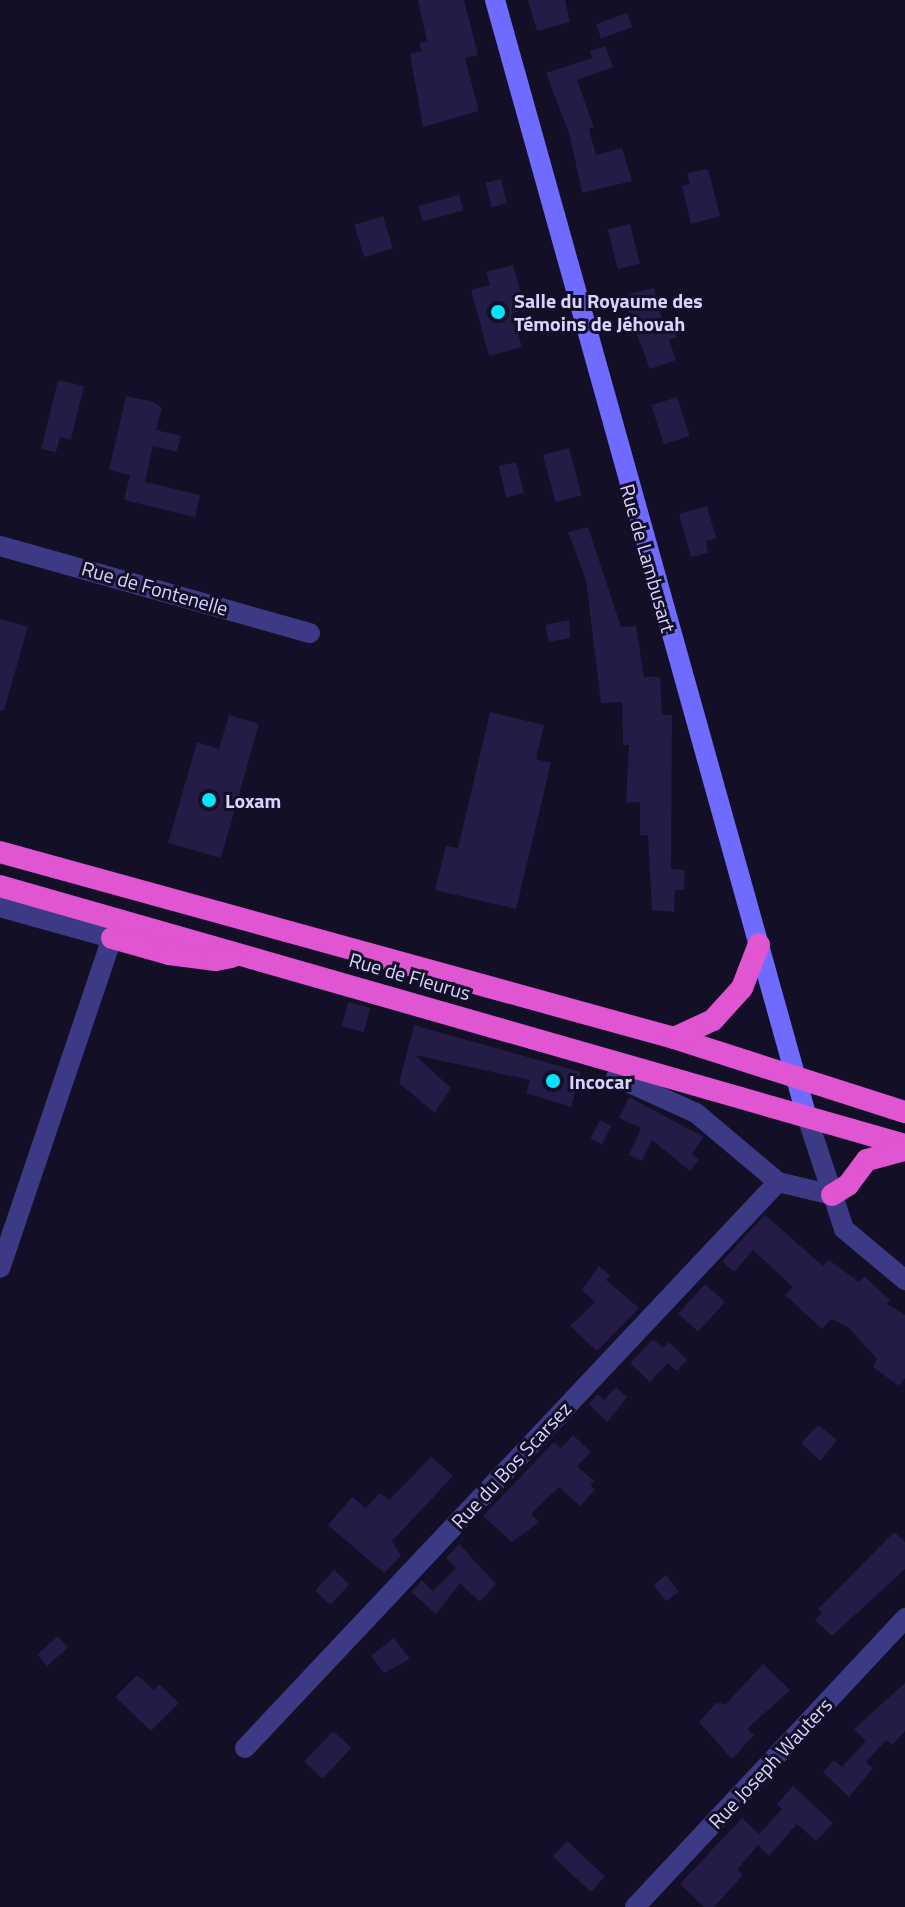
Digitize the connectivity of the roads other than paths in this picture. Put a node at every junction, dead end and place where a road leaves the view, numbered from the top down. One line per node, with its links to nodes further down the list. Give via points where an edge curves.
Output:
1 (495, 0): 8 (main road, Rue de Lambusart)
2 (0, 546): 3 (street, Rue de Fontenelle)
3 (310, 633)
4 (0, 852): 10 (highway, Rue de Fleurus)
5 (0, 886): 9 (highway, Rue de Fleurus)
6 (0, 907): 7 (street)
7 (112, 938): 9 (highway, via 216,960); 18 (street)
8 (759, 944): 10 (highway, via 742,988 713,1020); 12 (main road, Rue de Lambusart)
9 (244, 954): 14 (highway, Rue de Fleurus)
10 (674, 1038): 12 (highway, Rue de Fleurus)
11 (616, 1077): 16 (street, via 696,1113)
12 (798, 1077): 13 (highway, Rue de Fleurus); 14 (main road, Rue de Lambusart)
13 (905, 1112)
14 (806, 1114): 15 (highway, Rue de Fleurus); 17 (street)
15 (905, 1148): 17 (highway, via 867,1160 848,1185)
16 (778, 1182): 17 (street); 21 (street, Rue du Bos Scarsez)
17 (832, 1195): 19 (street, via 844,1229)
18 (0, 1268)
19 (905, 1280)
20 (905, 1618): 22 (street, Rue Joseph Wauters)
21 (245, 1748)
22 (635, 1907)

